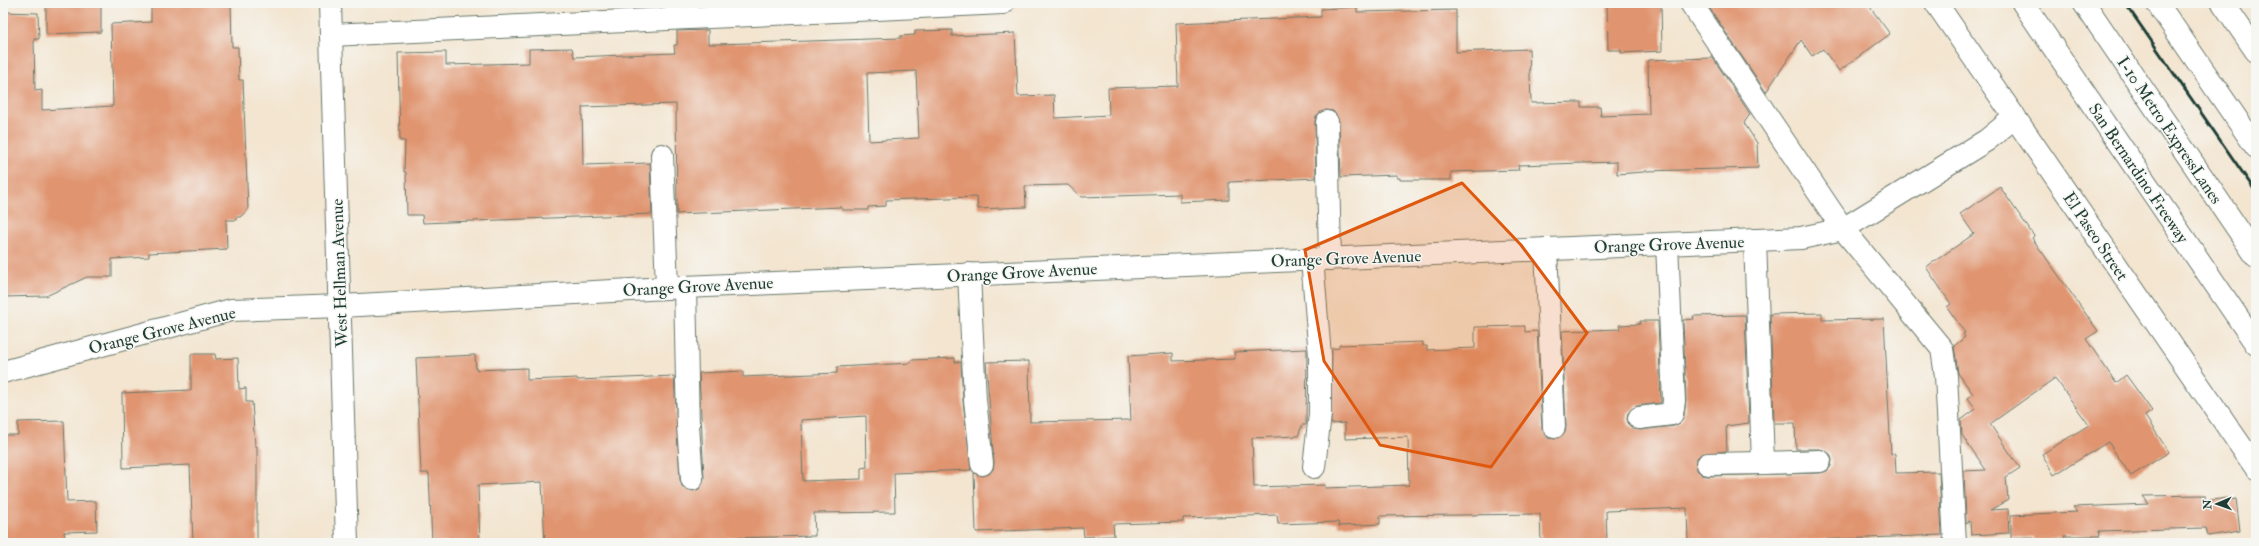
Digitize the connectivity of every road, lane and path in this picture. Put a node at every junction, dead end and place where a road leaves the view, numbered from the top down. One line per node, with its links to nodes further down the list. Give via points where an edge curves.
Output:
1 (330, 3): 9 (main road, West Hellman Avenue)
2 (1003, 3): 9 (main road)
3 (1691, 3): 15 (main road)
4 (1936, 3): 11 (main road, El Paseo Street)
5 (2023, 3): 24 (main road, San Bernardino Freeway)
6 (2084, 3): 19 (main road, I-10 Metro ExpressLanes)
7 (2157, 3): 13 (main road)
8 (2223, 3): 10 (main road)
9 (331, 34): 23 (main road, West Hellman Avenue)
10 (2256, 51)
11 (2015, 117): 15 (main road, Orange Grove Avenue, via 1987,140); 33 (main road, El Paseo Street)
12 (1327, 122): 20 (main road)
13 (2256, 147)
14 (662, 155): 22 (main road)
15 (1843, 229): 16 (main road, Orange Grove Avenue, via 1801,238); 36 (main road, via 1942,349 1946,376)
16 (1755, 240): 17 (main road, Orange Grove Avenue); 29 (main road)
17 (1667, 244): 18 (main road, Orange Grove Avenue); 26 (main road, via 1674,401 1672,414)
18 (1546, 249): 20 (main road, Orange Grove Avenue); 27 (main road)
19 (2256, 256)
20 (1321, 259): 21 (main road, Orange Grove Avenue); 32 (main road, via 1320,414)
21 (969, 274): 22 (main road, Orange Grove Avenue); 30 (main road, via 975,400)
22 (676, 287): 23 (main road, Orange Grove Avenue); 34 (main road)
23 (341, 306): 25 (main road, Orange Grove Avenue, via 231,310); 35 (main road, West Hellman Avenue)
24 (2256, 344)
25 (3, 372)
26 (1639, 418)
27 (1554, 427)
28 (1820, 461): 29 (main road)
29 (1763, 463): 31 (main road)
30 (982, 464)
31 (1708, 464)
32 (1314, 467)
33 (2256, 468)
34 (692, 479)
35 (347, 543)
36 (1955, 543)

